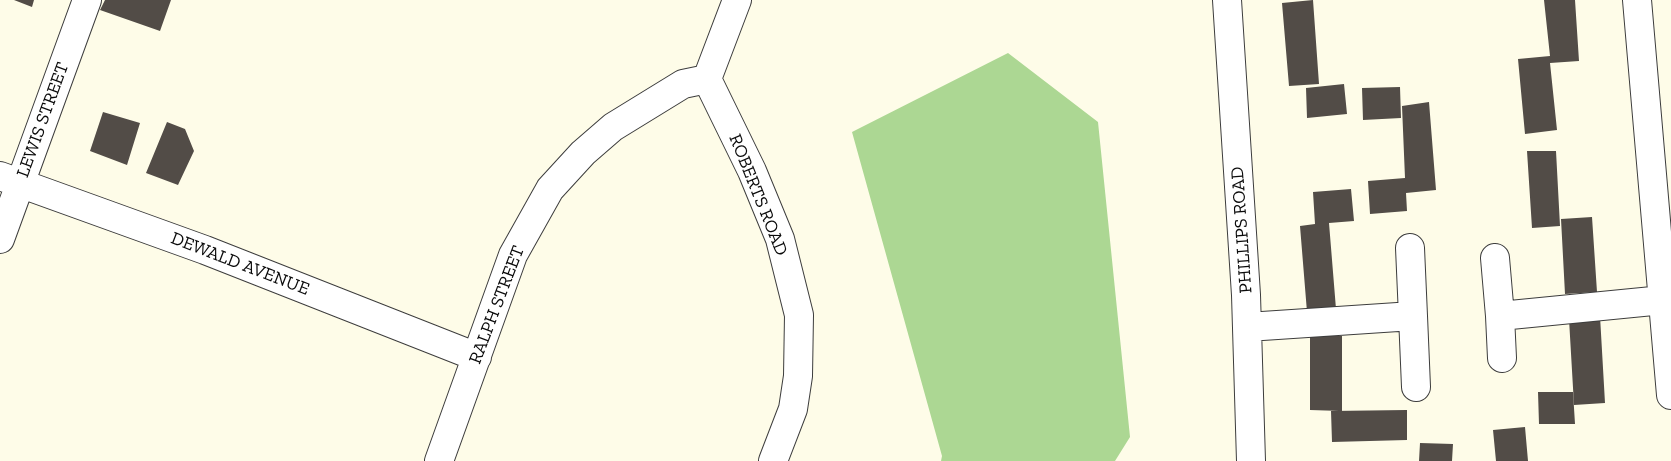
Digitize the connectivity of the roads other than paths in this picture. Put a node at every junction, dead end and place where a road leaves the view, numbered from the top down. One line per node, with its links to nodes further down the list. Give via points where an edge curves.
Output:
1 (87, 0): 6 (street, LEWIS STREET)
2 (737, 0): 5 (street)
3 (1227, 0): 13 (street, PHILLIPS ROAD)
4 (1637, 0): 10 (street)
5 (707, 79): 15 (street, RALPH STREET, via 683,84 613,127 583,153 550,189 513,255); 20 (street, ROBERTS ROAD, via 752,171 780,239 799,315 798,376 793,409)
6 (10, 180): 7 (street, LEWIS STREET); 15 (street, DEWALD AVENUE, via 205,250)
7 (0, 239)
8 (1410, 248): 11 (street)
9 (1495, 258): 12 (street)
10 (1663, 300): 12 (street); 14 (street)
11 (1413, 316): 13 (street); 17 (street)
12 (1500, 316): 16 (street)
13 (1247, 326): 21 (street, PHILLIPS ROAD)
14 (1670, 354): 18 (street)
15 (477, 357): 19 (street, RALPH STREET)
16 (1502, 358)
17 (1416, 387)
18 (1671, 395)
19 (439, 461)
20 (773, 461)
21 (1251, 461)

